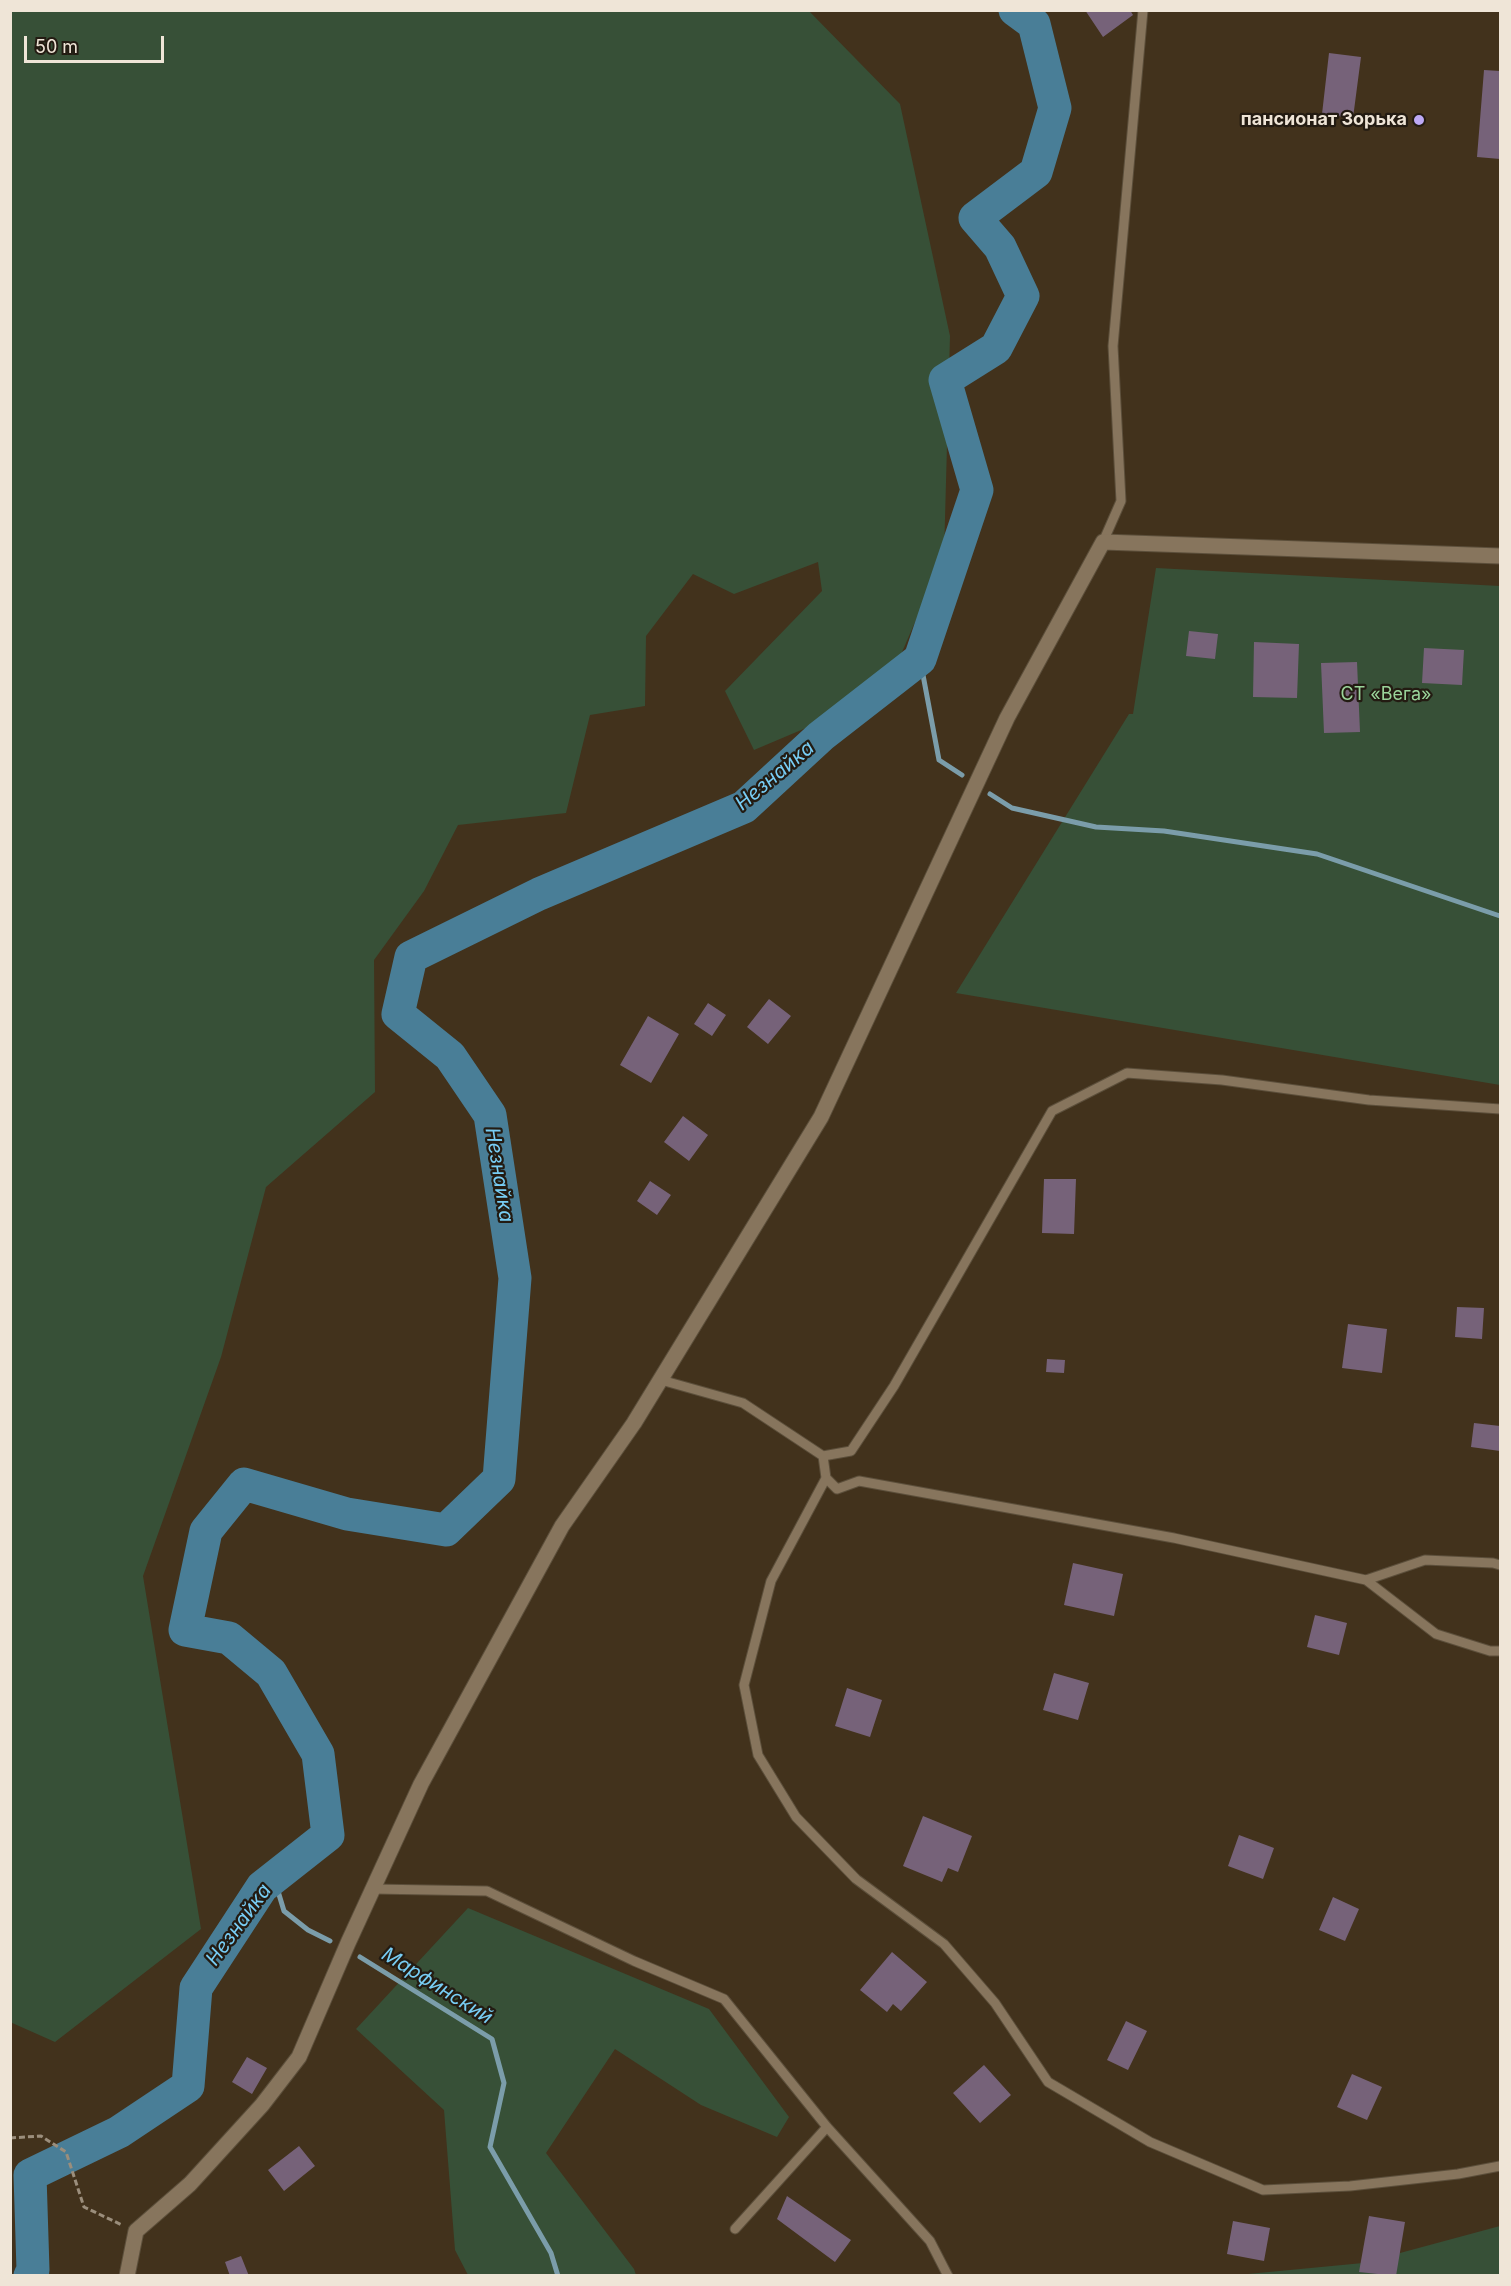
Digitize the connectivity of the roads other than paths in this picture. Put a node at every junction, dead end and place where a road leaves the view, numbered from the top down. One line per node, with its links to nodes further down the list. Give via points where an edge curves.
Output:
1 (1143, 10): 2 (lane, via 1113,346 1121,501)
2 (1102, 542): 3 (street); 5 (street, via 1007,718 820,1118)
3 (1500, 556)
4 (1500, 1109): 6 (lane, via 1369,1100 1127,1072 1052,1111 894,1386 850,1451)
5 (661, 1380): 6 (lane, via 743,1403); 11 (street, via 562,1526 421,1784)
6 (823, 1456): 7 (lane)
7 (826, 1478): 9 (lane, via 837,1489 859,1481 1174,1538); 13 (lane, via 771,1581 744,1685 758,1755 796,1817 856,1879 944,1944 995,2003 1048,2082 1150,2142 1263,2190 1350,2186)
8 (1500, 1566): 9 (lane, via 1425,1560)
9 (1366, 1580): 10 (lane, via 1436,1635)
10 (1500, 1651)
11 (373, 1889): 12 (lane, via 487,1891 724,1999); 15 (street, via 299,2057 262,2105 190,2184 136,2231)
12 (827, 2127): 14 (lane); 16 (lane, via 930,2241)
13 (1500, 2166)
14 (735, 2229)
15 (127, 2276)
16 (948, 2276)

